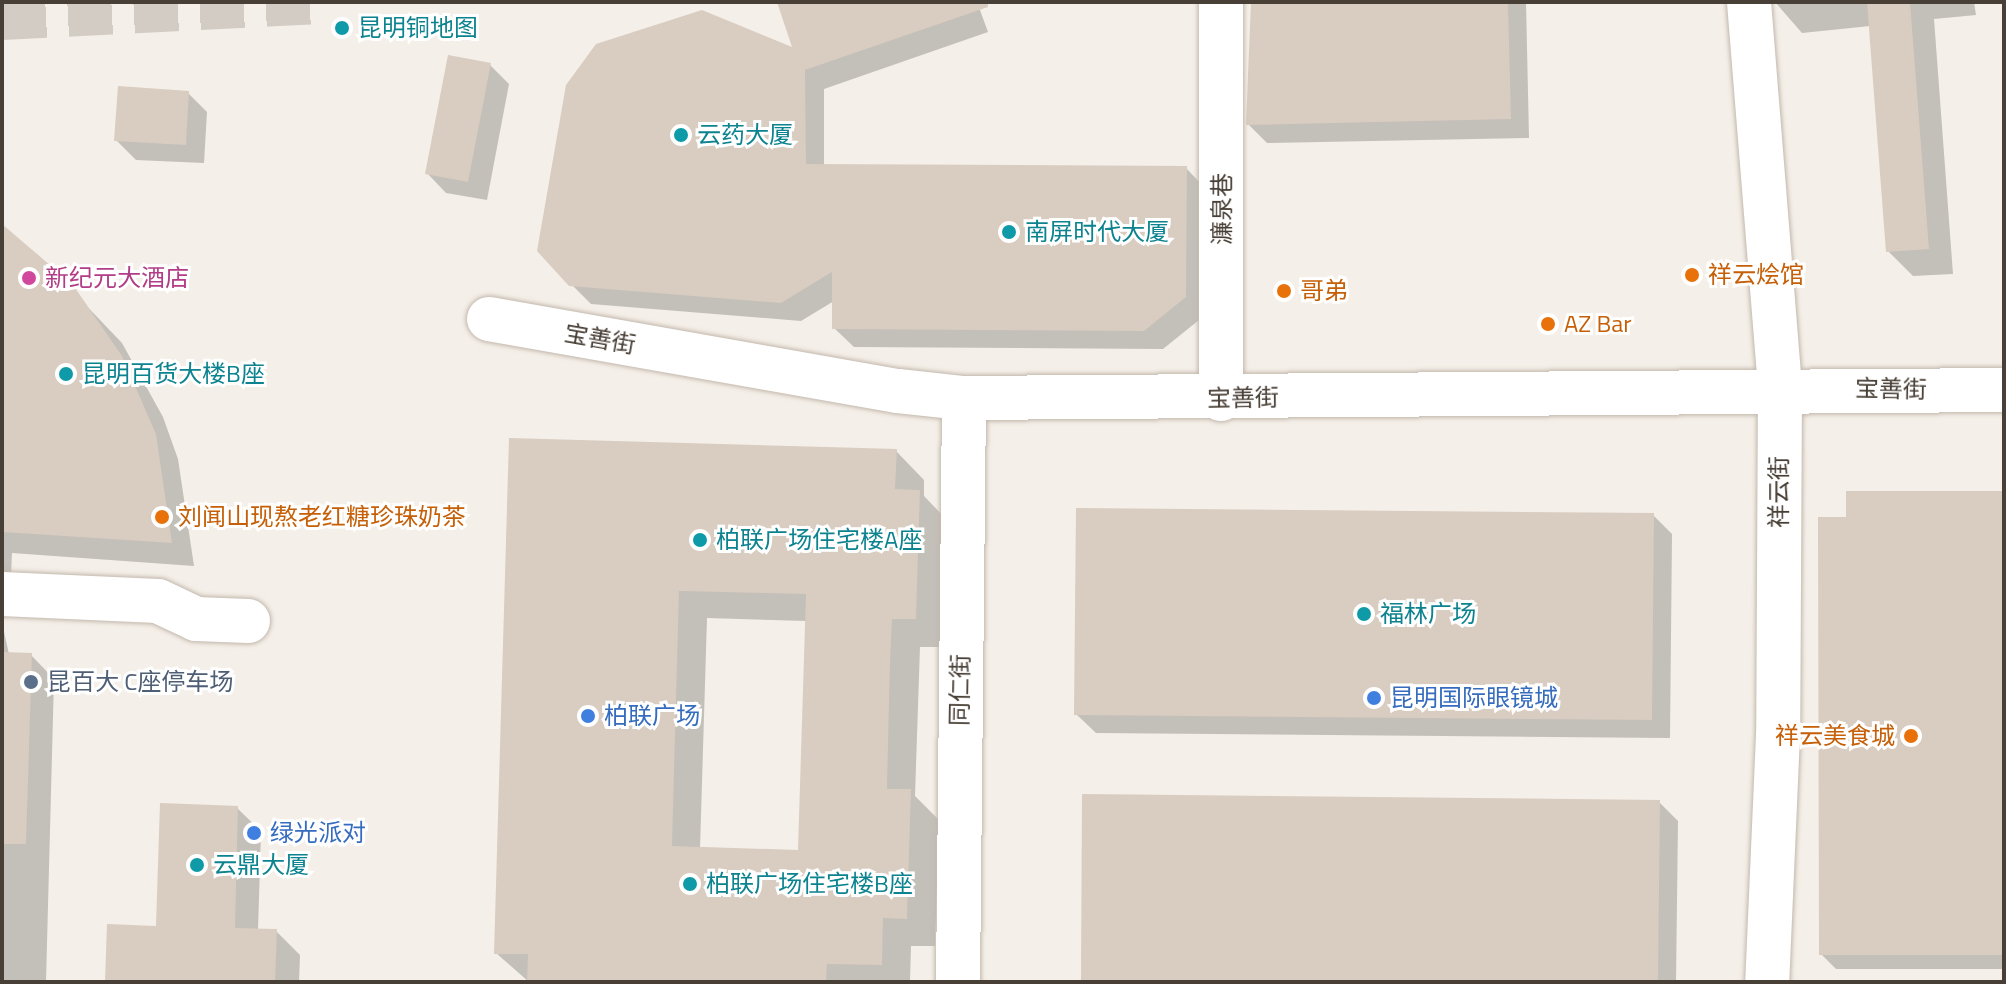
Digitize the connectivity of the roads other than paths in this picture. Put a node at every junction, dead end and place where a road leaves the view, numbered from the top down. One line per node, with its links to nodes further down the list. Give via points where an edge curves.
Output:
1 (1749, 2): 4 (street, 祥云街)
2 (1222, 11): 7 (street, 濂泉巷)
3 (489, 319): 6 (street, 宝善街)
4 (1780, 388): 5 (street, 宝善街); 7 (street, 宝善街); 11 (street, 祥云街, via 1778,735)
5 (2004, 390)
6 (964, 398): 7 (street, 宝善街); 10 (street, 同仁街)
7 (1221, 399)
8 (2, 594): 9 (street, via 158,601 196,619)
9 (248, 621)
10 (958, 982)
11 (1767, 982)

